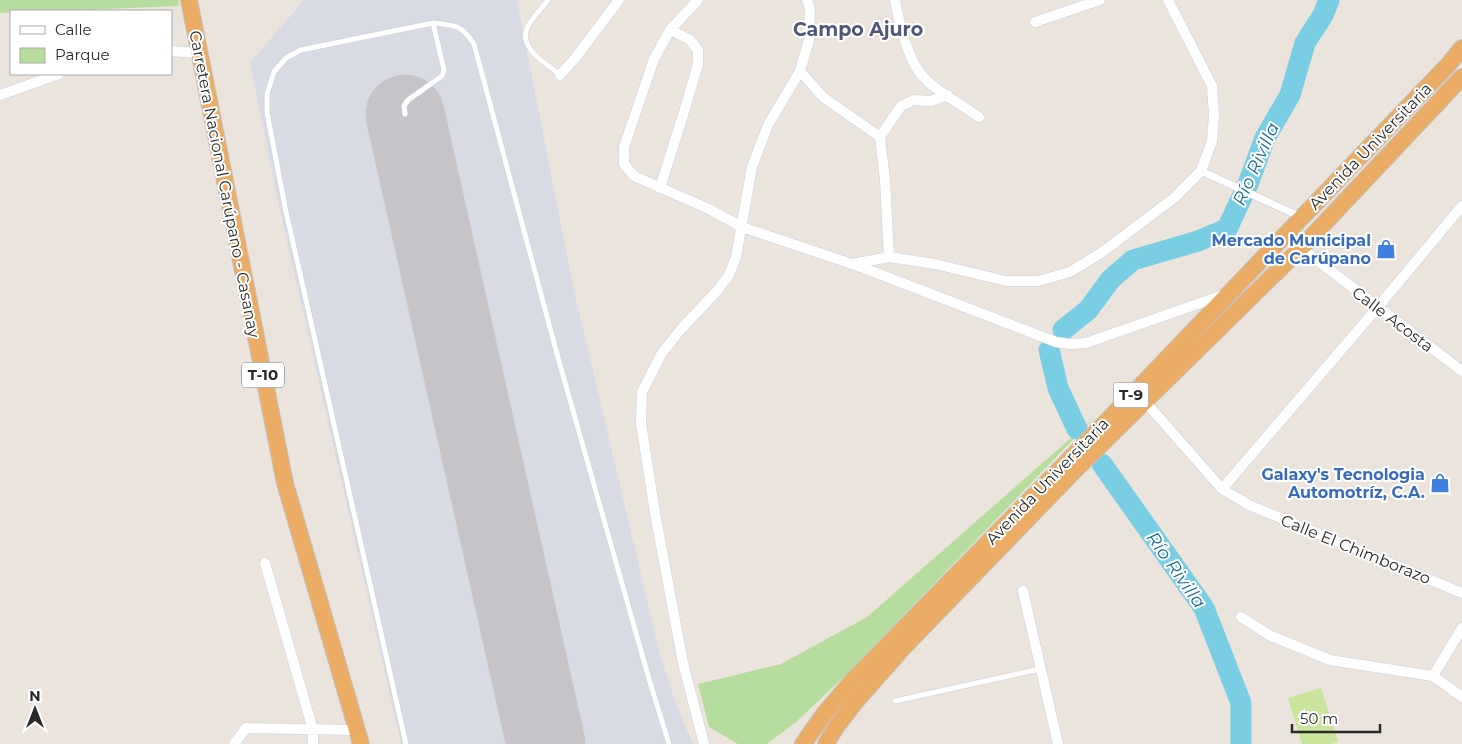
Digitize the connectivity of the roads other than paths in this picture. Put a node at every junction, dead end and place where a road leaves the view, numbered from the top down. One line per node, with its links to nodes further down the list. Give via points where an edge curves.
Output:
1 (189, 0): 14 (highway, Carretera Nacional Carúpano - Casanay / T-10)
2 (548, 0): 17 (lane, via 527,27 526,41 532,53)
3 (619, 0): 17 (street)
4 (698, 0): 11 (street)
5 (807, 0): 15 (street, via 810,40)
6 (895, 0): 20 (street, via 900,26 920,73)
7 (1100, 0): 10 (street)
8 (1168, 0): 24 (street, via 1212,86 1212,141)
9 (433, 22): 21 (lane, via 444,70 442,76 408,100 404,106); 51 (lane, via 301,50 286,58 274,72 267,94 267,112 285,207); 52 (lane, via 454,25 466,32 474,44 560,363)
10 (1035, 22)
11 (670, 30): 25 (street, via 689,39 698,50 698,64); 25 (street, via 654,58 624,147 624,164 634,176)
12 (1462, 48): 27 (highway, Avenida Universitaria / T-9)
13 (172, 51): 14 (street)
14 (198, 53): 47 (highway, Carretera Nacional Carúpano - Casanay / T-10, via 285,483)
15 (800, 71): 23 (street, via 823,97); 28 (street, via 768,125 752,167)
16 (56, 75): 19 (street)
17 (560, 75)
18 (1462, 76): 29 (highway, T-9)
19 (0, 95)
20 (948, 96): 22 (street); 23 (street, via 931,101 914,100 902,106)
21 (405, 114)
22 (979, 117)
23 (880, 137): 30 (street)
24 (1201, 171): 27 (street); 30 (street, via 1174,198 1101,253 1062,275 1038,281 1006,281)
25 (660, 188): 28 (street)
26 (1462, 206): 33 (street)
27 (1302, 218): 32 (highway, Avenida Universitaria / T-9)
28 (742, 227): 31 (street); 53 (street, via 729,275 662,353 642,392 640,423 683,663)
29 (1301, 248): 33 (street, Calle Acosta); 35 (highway, T-9)
30 (889, 257): 31 (street)
31 (852, 264): 32 (street, via 1056,342 1070,344 1086,343)
32 (1228, 293): 35 (highway, Avenida Universitaria / T-9)
33 (1378, 307): 34 (street, Calle Acosta); 36 (street)
34 (1462, 371)
35 (1140, 396): 36 (street, Calle El Chimborazo); 48 (highway, Avenida Universitaria / T-9, via 854,680); 54 (highway, Avenida Universitaria / T-9, via 1077,468 902,649 857,700)
36 (1222, 489): 39 (street, Calle El Chimborazo, via 1249,505)
37 (265, 563): 46 (street)
38 (1023, 591): 42 (street)
39 (1462, 593)
40 (1241, 617): 43 (street, via 1271,636 1330,660)
41 (1462, 628): 43 (street)
42 (1041, 669): 45 (lane); 55 (street)
43 (1433, 676): 44 (street)
44 (1462, 697)
45 (895, 701)
46 (313, 730): 47 (street); 49 (street, via 246,728); 50 (street)
47 (359, 737)
48 (800, 742)
49 (234, 744)
50 (312, 744)
51 (406, 744)
52 (669, 744)
53 (704, 744)
54 (826, 744)
55 (1058, 744)

